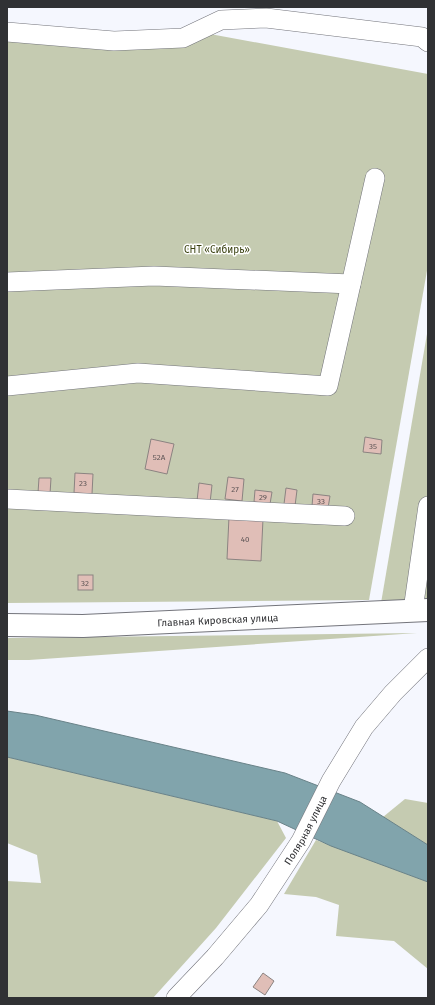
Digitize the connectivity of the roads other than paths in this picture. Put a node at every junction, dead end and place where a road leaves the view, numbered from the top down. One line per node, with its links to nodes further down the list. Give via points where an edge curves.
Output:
1 (266, 13): 2 (street, via 221,20 183,38 114,41); 3 (street, via 422,38)
2 (7, 32)
3 (428, 42)
4 (375, 178): 6 (street)
5 (7, 282): 6 (street, via 154,276)
6 (351, 284): 7 (street, via 328,386 138,373)
7 (7, 386)
8 (7, 499): 10 (street)
9 (428, 506): 11 (street)
10 (345, 516)
11 (421, 610): 12 (main road, Главная Кировская улица, via 83,626)
12 (7, 626)
13 (428, 658): 14 (street, Полярная улица, via 364,727 331,781 301,841 259,905)
14 (176, 998)

